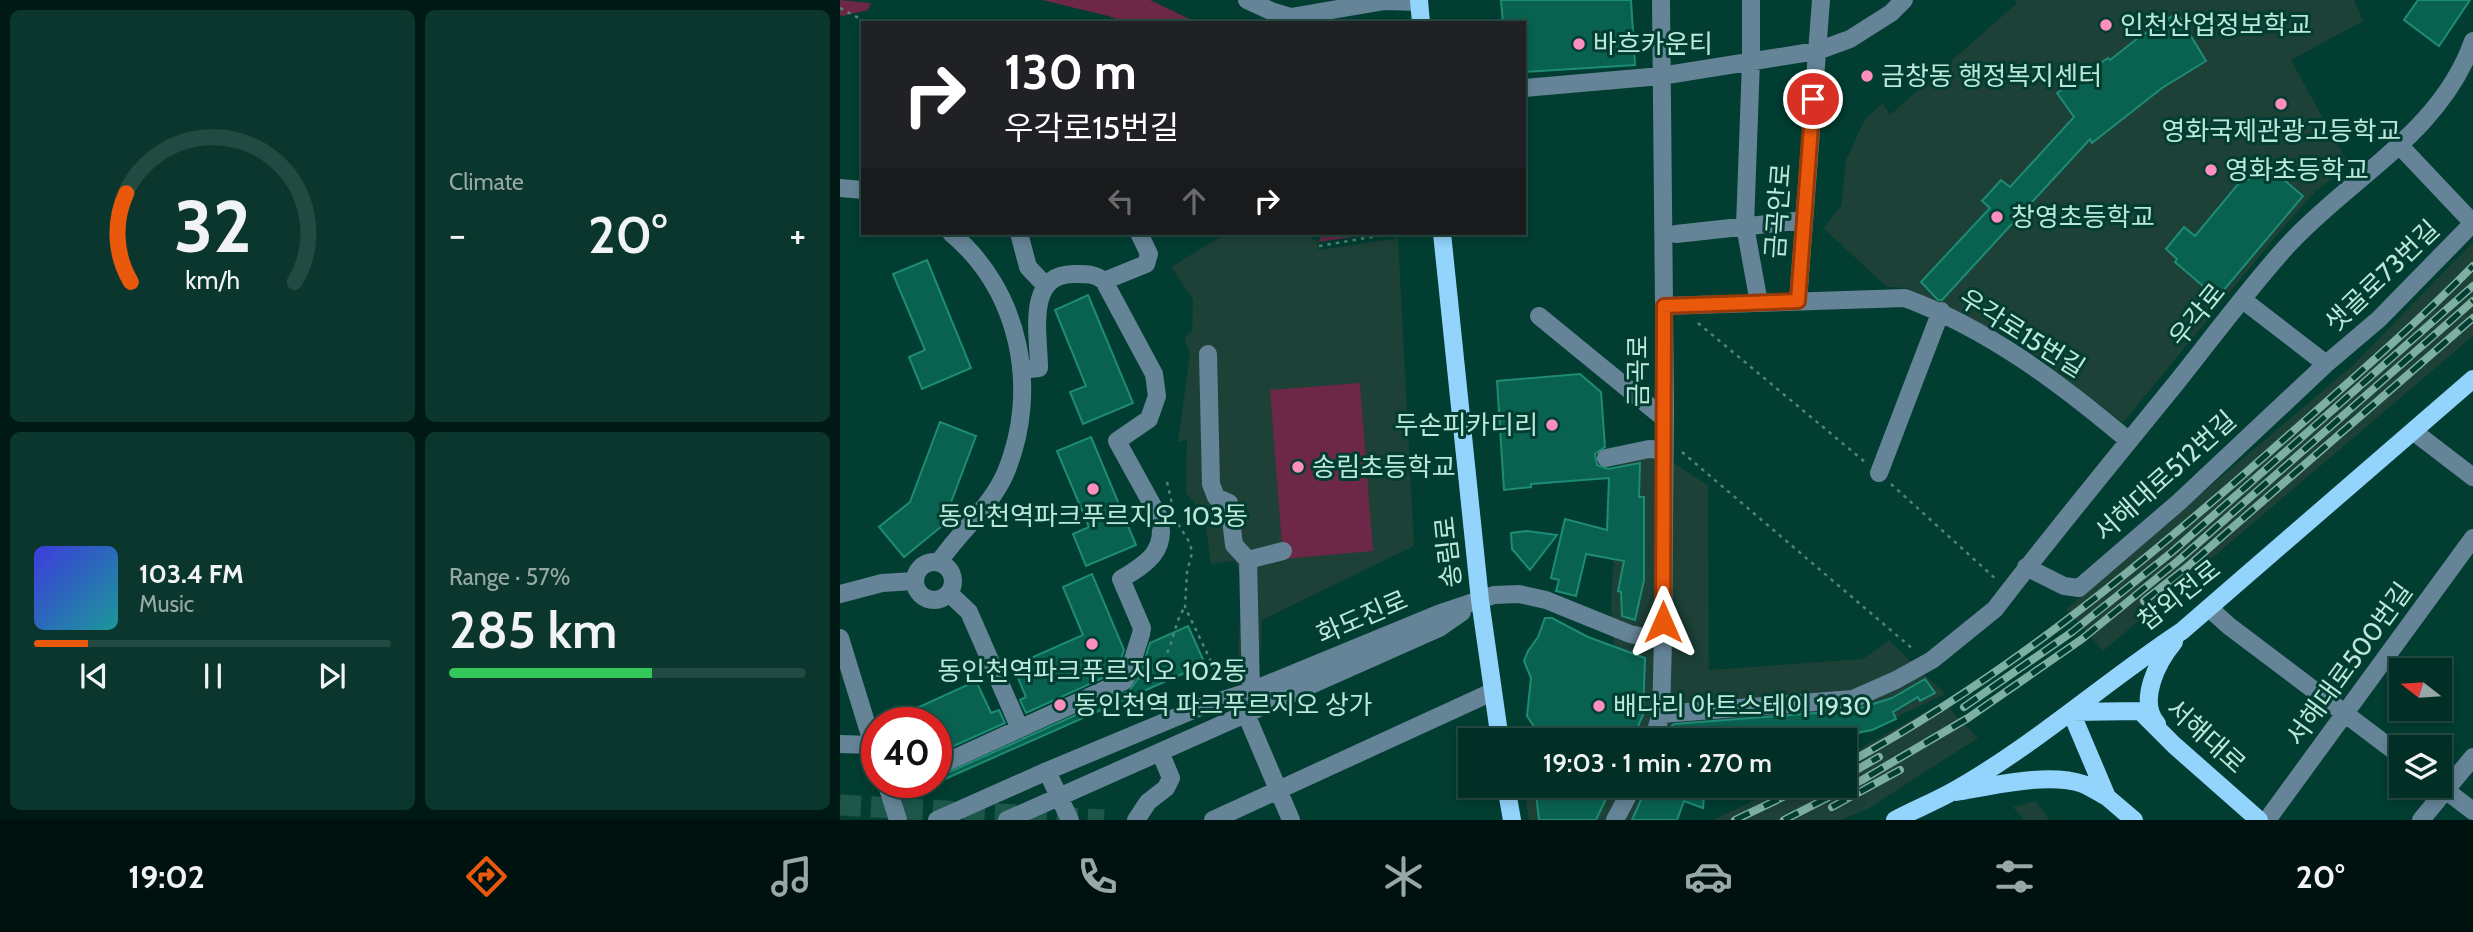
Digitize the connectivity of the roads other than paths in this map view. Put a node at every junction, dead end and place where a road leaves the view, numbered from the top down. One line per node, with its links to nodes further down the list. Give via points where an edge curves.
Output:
1 (1247, 0): 7 (street, via 1292,17)
2 (1661, 0): 12 (street, 금곡로)
3 (1751, 0): 11 (street)
4 (1821, 0): 10 (street, 금곡안로)
5 (1904, 0): 10 (street, via 1850,38)
6 (1419, 1): 7 (street); 8 (main road)
7 (1310, 7)
8 (1421, 21)
9 (2473, 41): 14 (street, 우각로, via 2449,88)
10 (1817, 51): 11 (street); 17 (street, 금곡안로)
11 (1751, 61): 12 (street); 19 (street)
12 (1661, 76): 13 (street); 30 (street, 금곡로)
13 (1526, 88)
14 (2400, 146): 18 (street); 27 (street, 우각로, via 2294,239)
15 (840, 188): 16 (street)
16 (861, 190)
17 (1804, 220): 19 (street); 28 (street, 금곡안로)
18 (2473, 223): 34 (street, 샛골로73번길, via 2379,319)
19 (1745, 226): 20 (street); 29 (street)
20 (1676, 234)
21 (953, 235): 35 (street, via 983,266 1010,316 1019,341)
22 (1021, 235): 26 (street, via 1028,267)
23 (1140, 235): 25 (street, via 1149,254 1146,264)
24 (1442, 235): 52 (main road, 송림로)
25 (1104, 281): 26 (street, via 1090,274 1060,274); 66 (street, via 1154,374 1157,396 1149,419 1117,441 1158,517 1159,543 1151,559 1121,579 1142,628 1124,681)
26 (1045, 285): 35 (street, via 1038,305 1039,368)
27 (2243, 300): 34 (street); 39 (street, 우각로)
28 (1798, 301): 29 (street, 우각로15번길); 31 (street, 우각로15번길, via 1905,298)
29 (1759, 303): 30 (street, 우각로15번길)
30 (1664, 306): 37 (street, 금곡로)
31 (1941, 311): 39 (street, 우각로15번길, via 2048,374); 42 (street)
32 (1539, 316): 37 (street)
33 (1208, 354): 46 (street, via 1212,484 1216,497 1229,503 1234,545)
34 (2326, 364): 48 (street, 서해대로512번길, via 2079,588 2064,586)
35 (1021, 370): 47 (street, via 1017,432 1006,472 986,505)
36 (2473, 379): 38 (main road, 참외전로)
37 (1665, 419): 40 (street, 금곡로)
38 (2413, 431): 43 (street); 53 (main road, 참외전로)
39 (2129, 441): 48 (street, 우각로)
40 (1670, 449): 41 (street); 56 (street, 금곡로)
41 (1606, 458)
42 (1879, 473)
43 (2473, 477)
44 (2473, 538): 63 (street, 서해대로500번길)
45 (1283, 551): 46 (street)
46 (1248, 560): 57 (street)
47 (939, 562): 49 (street, via 922,565); 50 (street, via 952,574)
48 (2026, 567): 62 (street, 우각로, via 1995,609 1931,660 1853,699)
49 (914, 581): 50 (street, via 925,598 938,600); 51 (street, via 882,583)
50 (949, 593): 66 (street, via 969,612)
51 (840, 594)
52 (1480, 600): 56 (street, via 1519,594 1546,600 1630,635); 57 (street, 화도진로); 58 (main road, 송림로); 61 (street, 화도진로, via 1439,628)
53 (2209, 608): 54 (main road, 참외전로); 63 (street)
54 (2182, 631): 60 (main road, 참외전로); 68 (main road, via 2162,656 2149,696 2151,718)
55 (840, 638): 59 (street)
56 (1663, 641): 62 (street, 금곡로)
57 (1251, 691): 74 (street, 화도진로)
58 (1492, 692): 64 (main road, 송림로); 76 (street)
59 (861, 708)
60 (2071, 712): 68 (main road, 서해대로, via 2140,711); 77 (main road, 참외전로); 80 (main road)
61 (1246, 714): 71 (street, 화도진로); 76 (street)
62 (1661, 714): 65 (street, 금곡로)
63 (2346, 714): 69 (street); 98 (street, 서해대로500번길)
64 (1498, 728)
65 (1657, 728)
66 (1020, 729): 73 (street)
67 (840, 744): 70 (street)
68 (2174, 745): 97 (main road, 서해대로)
69 (2389, 747)
70 (861, 749)
71 (1160, 752): 79 (street, 화도진로); 90 (street, via 1171,778)
72 (2473, 757): 75 (street)
73 (952, 760)
74 (1046, 771): 79 (street); 87 (street, 화도진로)
75 (2452, 778)
76 (1278, 788): 91 (street); 92 (street)
77 (1949, 794): 80 (main road, via 2047,780 2081,783); 95 (main road, 참외전로)
78 (2452, 795): 85 (street)
79 (1058, 797): 88 (street, 화도진로); 89 (street)
80 (2107, 797): 96 (main road)
81 (891, 798): 86 (street)
82 (1508, 798): 93 (main road)
83 (1627, 798): 94 (street)
84 (2435, 798): 99 (street)
85 (2473, 811)
86 (898, 820)
87 (937, 820)
88 (1007, 820)
89 (1070, 820)
90 (1136, 820)
91 (1213, 820)
92 (1292, 820)
93 (1512, 820)
94 (1615, 820)
95 (1895, 820)
96 (2134, 820)
97 (2259, 820)
98 (2267, 820)
99 (2421, 820)

